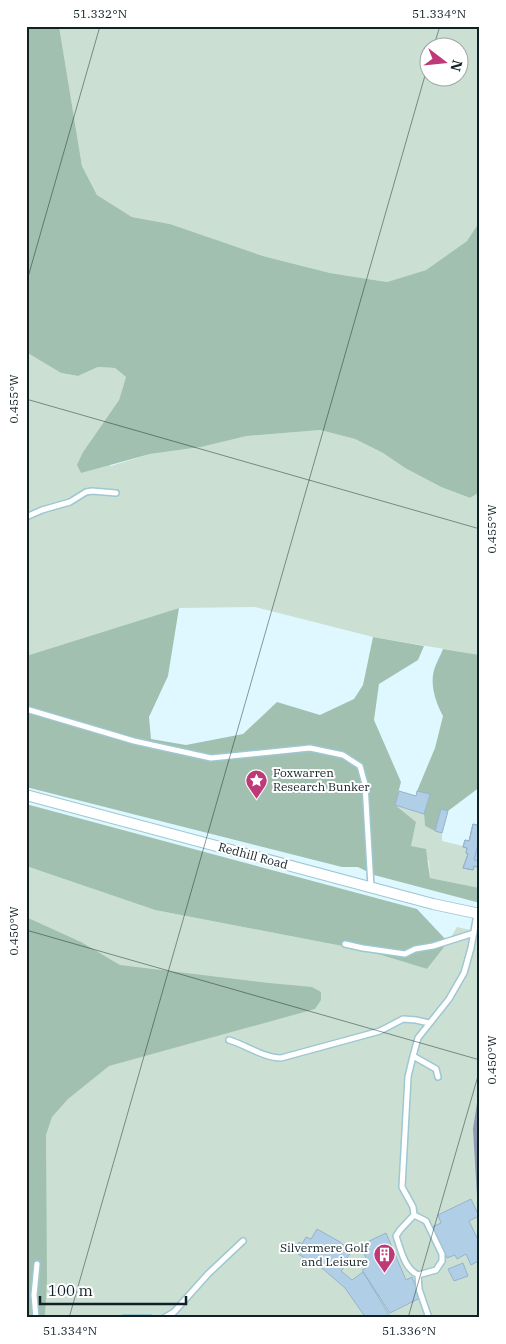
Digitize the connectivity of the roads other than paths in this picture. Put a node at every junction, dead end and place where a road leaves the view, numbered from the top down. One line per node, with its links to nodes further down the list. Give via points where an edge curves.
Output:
1 (116, 492): 2 (lane, via 86,492 70,502)
2 (26, 517)
3 (26, 709): 5 (lane, via 134,741 211,758 310,748 343,755 360,766 364,784)
4 (26, 795): 5 (street, Redhill Road)
5 (371, 888): 6 (street, Redhill Road)
6 (479, 914): 7 (lane)
7 (474, 933): 8 (lane, via 405,954); 9 (lane, via 464,973 449,999)
8 (345, 944)
9 (429, 1023): 10 (lane, via 403,1019 380,1032 281,1058 273,1058); 11 (lane, via 418,1038)
10 (229, 1040)
11 (414, 1056): 12 (lane, via 436,1069); 13 (lane, via 408,1077 402,1186)
12 (438, 1077)
13 (414, 1215): 16 (lane, via 396,1236 408,1267); 16 (lane, via 426,1221 442,1254 436,1270)
14 (243, 1241): 20 (lane, via 174,1312)
15 (36, 1264): 17 (lane)
16 (418, 1276): 21 (lane)
17 (36, 1318)
18 (124, 1318): 19 (lane)
19 (150, 1318)
20 (164, 1318)
21 (429, 1318)

